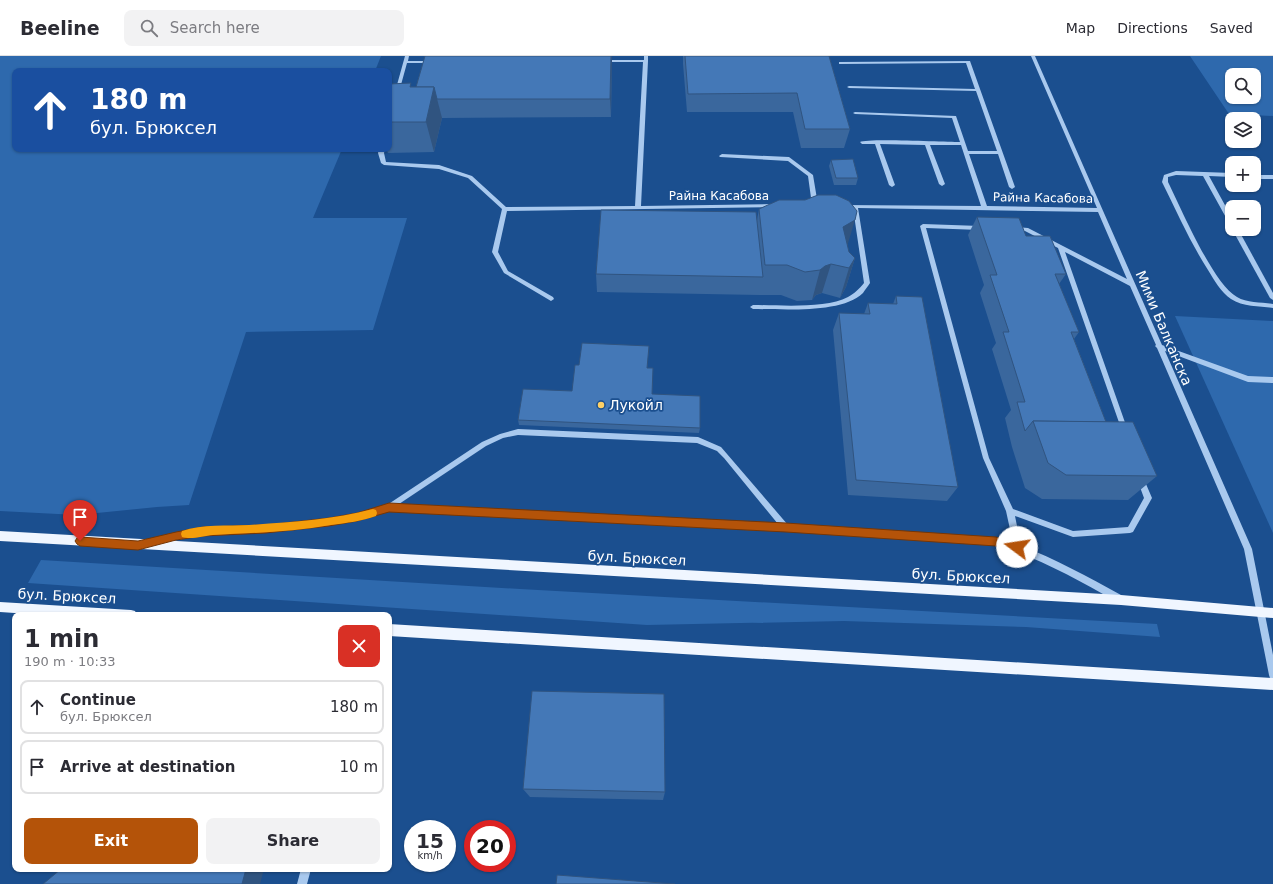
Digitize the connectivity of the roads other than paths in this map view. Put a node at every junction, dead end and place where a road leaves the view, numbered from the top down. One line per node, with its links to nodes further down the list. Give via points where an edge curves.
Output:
1 (407, 56): 5 (street)
2 (1034, 56): 36 (street, Мими Балканска)
3 (646, 58): 4 (street); 33 (street)
4 (599, 61)
5 (405, 62): 6 (street); 10 (street)
6 (436, 62)
7 (841, 63): 9 (street, via 968,62)
8 (849, 87): 9 (street)
9 (978, 90): 18 (street)
10 (395, 99)
11 (855, 114): 15 (street, via 954,117)
12 (862, 142): 13 (street)
13 (877, 142): 14 (street); 25 (street)
14 (927, 143): 15 (street); 24 (street)
15 (963, 144): 17 (street)
16 (381, 152): 34 (street, via 384,163 439,167 470,177)
17 (966, 152): 18 (street); 35 (street)
18 (1000, 153): 26 (street)
19 (722, 156): 29 (street, via 790,159 810,175)
20 (1205, 174): 21 (street); 37 (street); 45 (street, via 1176,173 1166,176 1165,182 1213,275 1224,291 1233,298 1247,303)
21 (1225, 175)
22 (1261, 177): 23 (street)
23 (1272, 179)
24 (942, 184)
25 (892, 185)
26 (1012, 187)
27 (776, 206): 33 (street, Райна Касабова)
28 (807, 206): 29 (street)
29 (815, 206): 30 (street)
30 (822, 206)
31 (835, 206): 32 (street, Райна Касабова)
32 (856, 206): 35 (street, Райна Касабова); 46 (street, via 867,283 859,294 845,302 826,306)
33 (638, 207): 34 (street, Райна Касабова)
34 (505, 209): 44 (street, via 495,252 506,272)
35 (985, 209): 36 (street, Райна Касабова)
36 (1101, 210): 42 (street, Мими Балканска)
37 (1225, 211)
38 (987, 228): 52 (street, via 923,226 986,458)
39 (1010, 229): 41 (street, via 1026,229)
40 (1239, 236): 43 (street)
41 (1060, 246): 42 (street); 49 (street)
42 (1132, 284): 47 (street, Мими Балканска)
43 (1273, 298)
44 (551, 299)
45 (1273, 306)
46 (753, 307)
47 (1158, 346): 48 (street, via 1248,379); 60 (street, Мими Балканска, via 1248,549)
48 (1273, 380)
49 (1127, 439)
50 (1138, 468): 52 (street, via 1148,498 1130,530 1073,534)
51 (389, 507): 53 (street); 53 (street, via 484,444 518,432 690,440 704,442 719,449); 55 (street, via 329,522 203,532)
52 (1010, 511): 56 (street)
53 (786, 528): 56 (street, via 996,542)
54 (0, 536): 55 (main road, бул. Брюксел)
55 (138, 545): 57 (main road, бул. Брюксел)
56 (1017, 547): 57 (street, via 1049,560)
57 (1121, 600): 60 (main road, бул. Брюксел)
58 (0, 607): 59 (main road, бул. Брюксел)
59 (82, 612)
60 (1260, 612): 61 (main road, бул. Брюксел); 63 (street, Мими Балканска)
61 (1273, 613)
62 (392, 630): 64 (main road)
63 (1273, 675)
64 (1273, 684)
65 (305, 872): 66 (street)
66 (302, 884)

